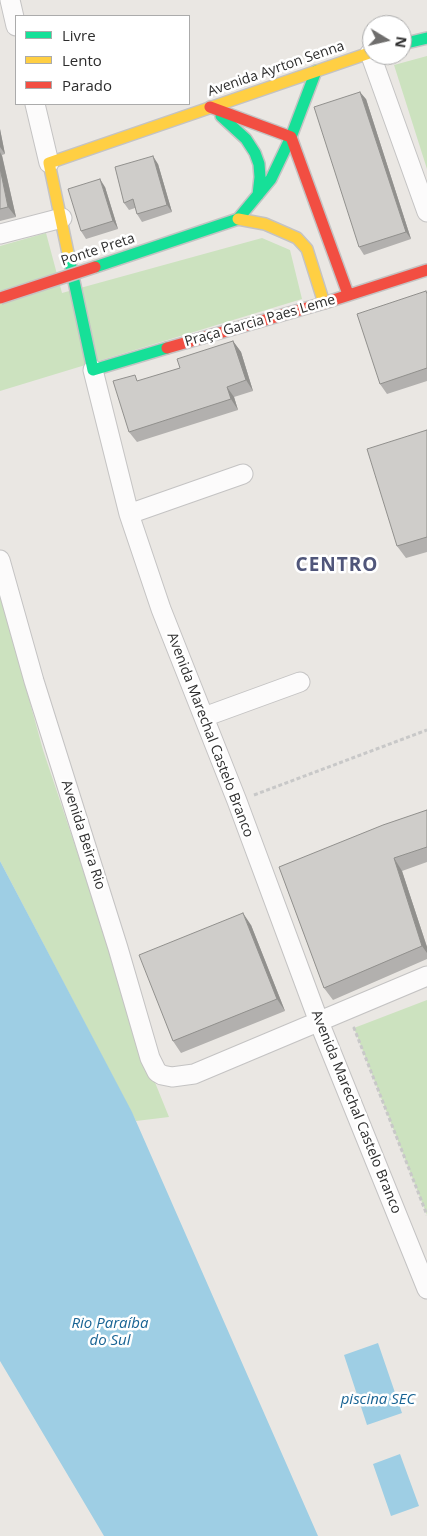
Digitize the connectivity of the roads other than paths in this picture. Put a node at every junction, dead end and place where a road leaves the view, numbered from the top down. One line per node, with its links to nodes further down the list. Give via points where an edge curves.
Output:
1 (10, 0): 2 (street)
2 (15, 22)
3 (427, 38): 4 (street)
4 (412, 42)
5 (362, 56): 7 (street, Avenida Ayrton Senna)
6 (375, 65): 13 (street)
7 (316, 71): 9 (street, Avenida Ayrton Senna); 10 (street)
8 (35, 105): 11 (street)
9 (210, 107): 10 (street); 11 (street, Avenida Ayrton Senna); 12 (street, via 246,139 254,153 259,171)
10 (291, 137): 12 (street, via 271,179); 18 (street)
11 (49, 163): 14 (street, Avenida Marechal Castelo Branco)
12 (258, 195): 15 (street)
13 (427, 212)
14 (62, 218): 16 (street); 21 (street, Avenida Marechal Castelo Branco)
15 (238, 219): 19 (street, Ponte Preta, bridge); 20 (street, via 265,224 297,238 307,249)
16 (0, 234)
17 (427, 270): 18 (street, Praça Garcia Paes Leme)
18 (348, 294): 20 (street, Praça Garcia Paes Leme)
19 (0, 298)
20 (324, 303): 21 (street, Praça Garcia Paes Leme)
21 (94, 370): 23 (street, Avenida Marechal Castelo Branco)
22 (243, 474): 23 (street)
23 (129, 514): 26 (street, Avenida Marechal Castelo Branco, via 161,609)
24 (0, 560): 28 (street, Avenida Beira Rio, via 34,681 157,1072 172,1077 194,1074)
25 (300, 682): 26 (street)
26 (204, 717): 28 (street, Avenida Marechal Castelo Branco)
27 (427, 976): 28 (street)
28 (319, 1022): 29 (street, Avenida Marechal Castelo Branco)
29 (427, 1289)

